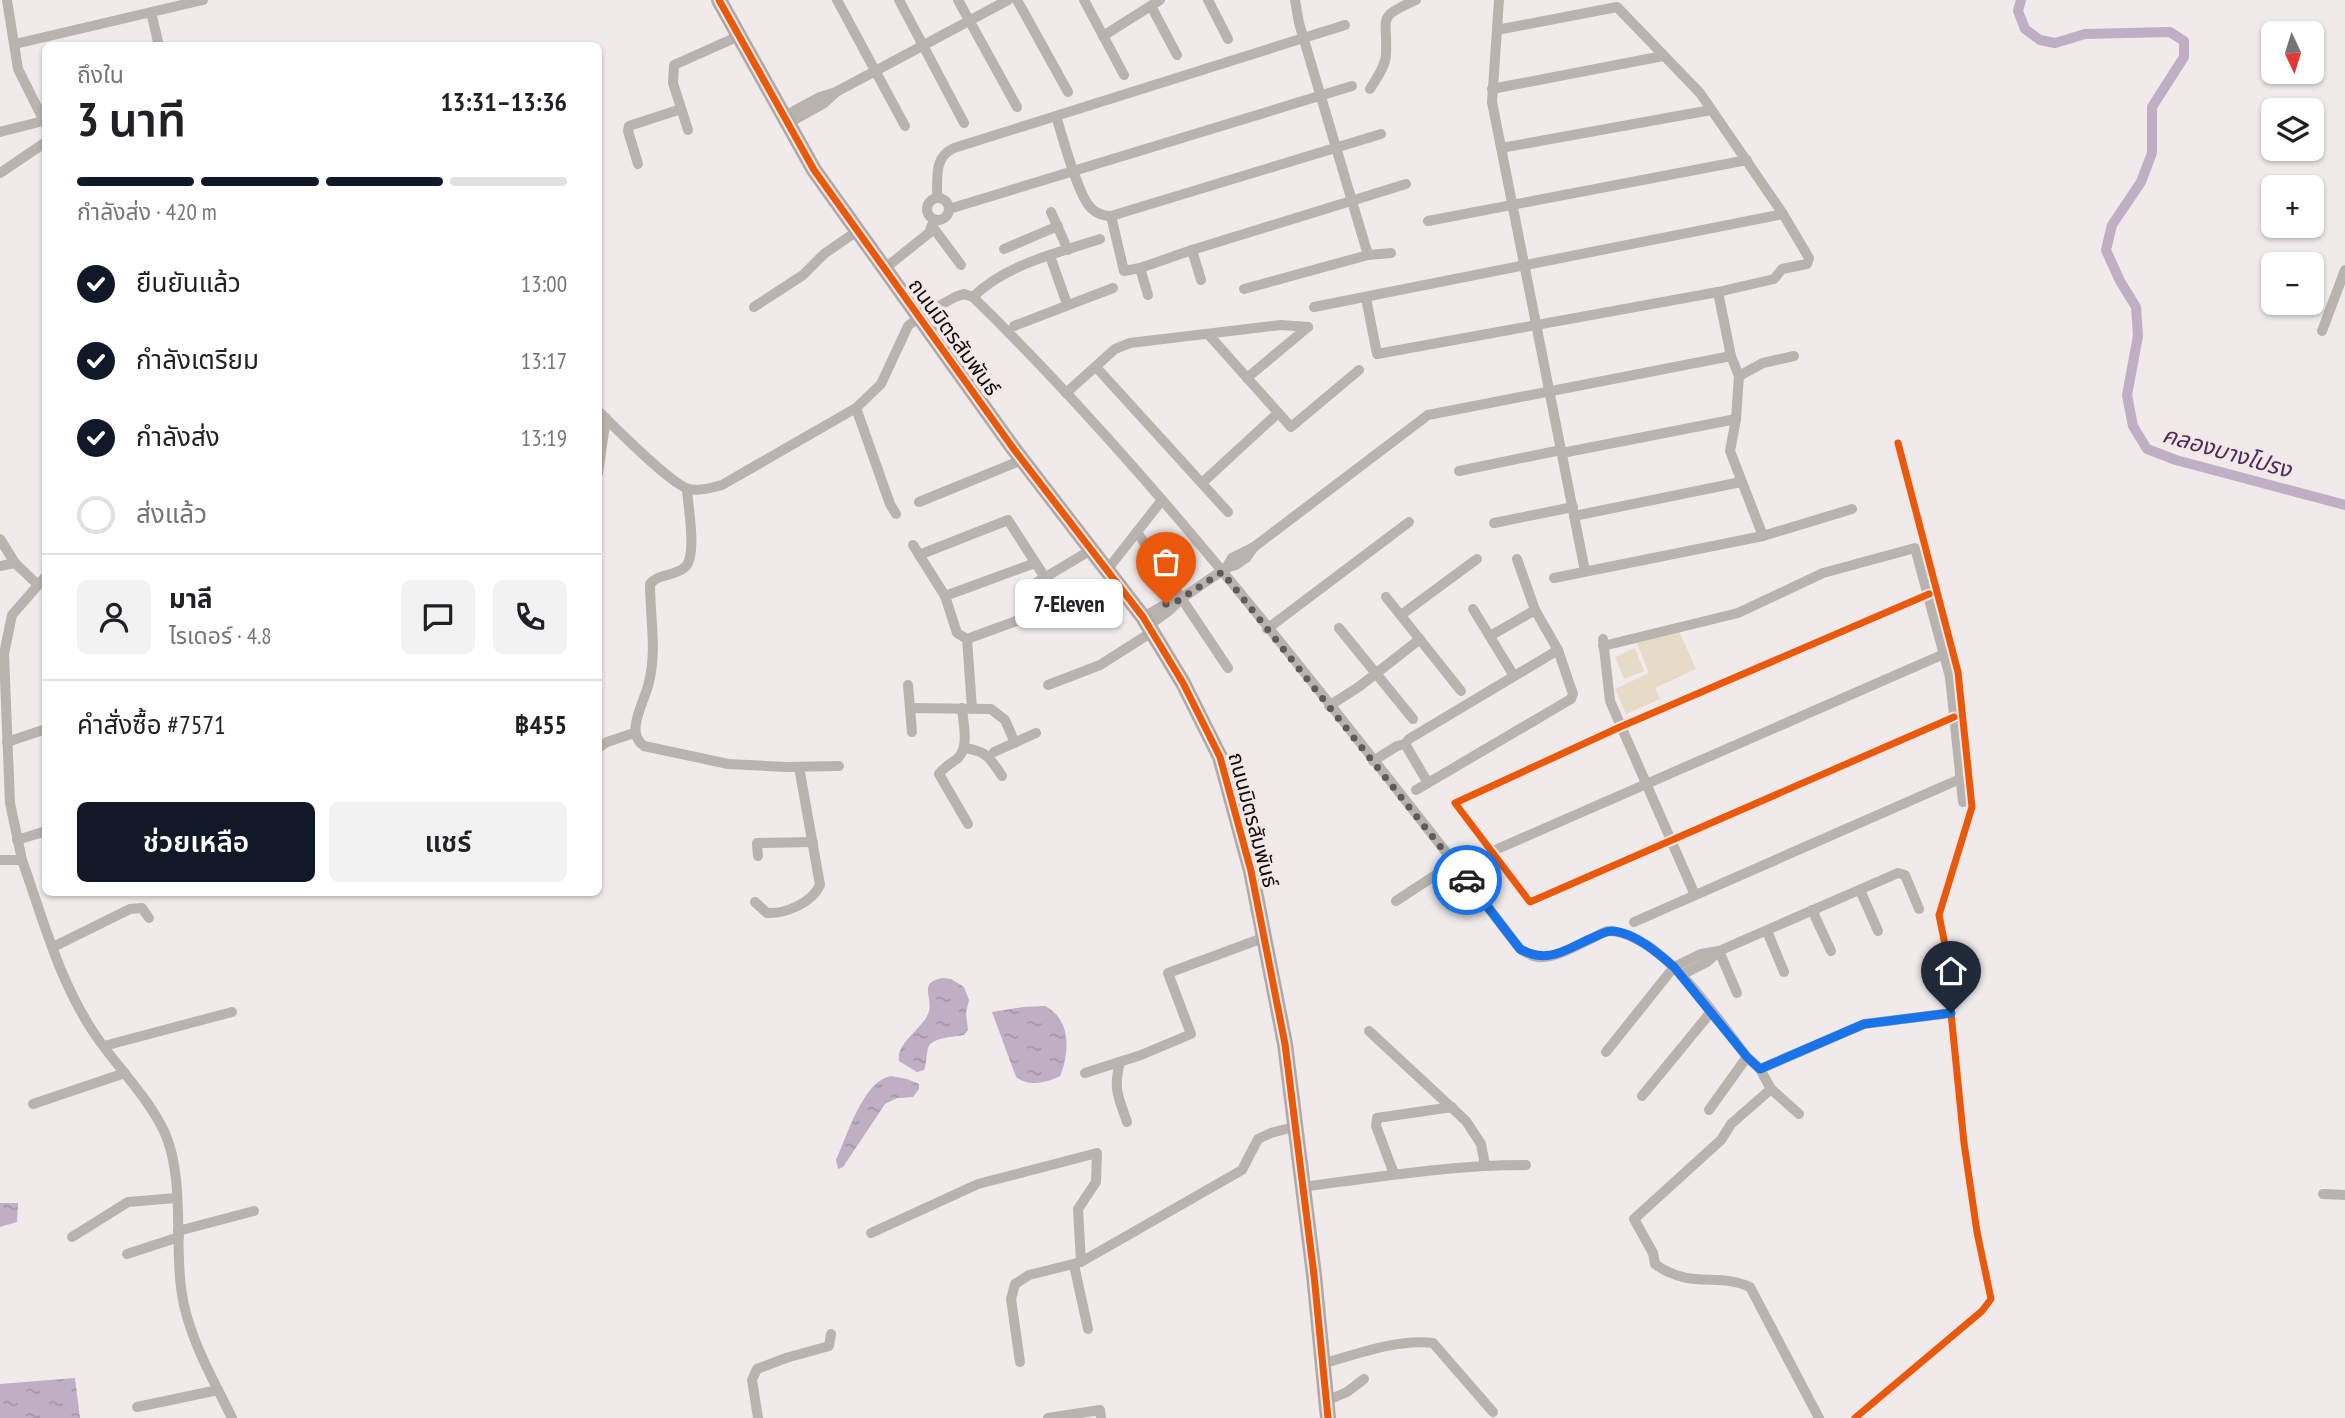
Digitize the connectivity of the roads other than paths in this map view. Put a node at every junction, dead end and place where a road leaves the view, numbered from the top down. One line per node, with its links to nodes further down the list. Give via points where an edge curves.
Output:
1 (7, 0): 24 (street)
2 (203, 0): 15 (street)
3 (719, 0): 19 (street, ถนนมิตรสัมพันธ์)
4 (837, 0): 28 (street)
5 (899, 0): 25 (street)
6 (958, 0): 16 (street)
7 (1008, 0): 16 (street)
8 (1017, 0): 33 (street)
9 (1084, 0): 20 (street)
10 (1208, 0): 21 (street)
11 (1295, 0): 22 (street)
12 (1416, 0): 31 (street, via 1388,15 1384,22 1387,56)
13 (1499, 0): 18 (street)
14 (1156, 3): 20 (street); 26 (street)
15 (151, 12): 23 (street); 24 (street)
16 (969, 21): 25 (street); 36 (street)
17 (1345, 25): 22 (street)
18 (1497, 30): 27 (street, via 1616,7); 32 (street)
19 (739, 36): 37 (street, via 674,65 673,83); 40 (street, ถนนมิตรสัมพันธ์)
20 (1103, 36): 29 (street)
21 (1228, 39)
22 (1304, 39): 34 (street); 39 (street)
23 (158, 42)
24 (15, 44): 35 (street, via 18,69)
25 (924, 45): 28 (street); 42 (street)
26 (1177, 55)
27 (1663, 56): 32 (street); 38 (street)
28 (875, 71): 40 (street); 43 (street)
29 (1124, 75)
30 (1352, 86): 34 (street)
31 (1370, 89)
32 (1492, 89): 49 (street)
33 (1068, 92)
34 (1321, 96): 48 (street); 52 (street)
35 (40, 103)
36 (1017, 107)
37 (681, 109): 44 (street); 51 (street, via 629,126)
38 (1711, 110): 49 (street); 50 (street)
39 (1056, 116): 52 (street); 55 (street, via 946,151 938,163)
40 (785, 120): 65 (street, ถนนมิตรสัมพันธ์)
41 (42, 123): 45 (street)
42 (964, 123)
43 (905, 125)
44 (688, 130)
45 (0, 132)
46 (1381, 134): 48 (street)
47 (42, 145): 53 (street)
48 (1336, 148): 56 (street); 61 (street)
49 (1501, 148): 57 (street)
50 (1747, 160): 57 (street); 60 (street)
51 (638, 164)
52 (1073, 172): 58 (street); 61 (street, via 1088,205)
53 (0, 173)
54 (1406, 184): 56 (street)
55 (937, 198): 58 (street); 63 (street, via 927,208)
56 (1352, 200): 69 (street); 71 (street)
57 (1513, 206): 62 (street); 73 (street)
58 (949, 209): 63 (street, via 945,218)
59 (1051, 212): 64 (street)
60 (1783, 214): 73 (street); 81 (street, via 1809,258 1807,264 1782,269 1774,279)
61 (1111, 216): 76 (street, via 1124,271)
62 (1428, 221)
63 (933, 223): 74 (street); 75 (street)
64 (1058, 226): 67 (street); 68 (street)
65 (857, 231): 75 (street, ถนนมิตรสัมพันธ์); 86 (street)
66 (1100, 239): 68 (street)
67 (1004, 249)
68 (1068, 250): 72 (street)
69 (1192, 250): 76 (street); 78 (street)
70 (1391, 253): 71 (street)
71 (1368, 255): 80 (street)
72 (1050, 256): 83 (street, via 1017,268); 85 (street)
73 (1524, 264): 84 (street); 90 (street)
74 (961, 265)
75 (881, 266): 88 (street, ถนนมิตรสัมพันธ์)
76 (1140, 268): 82 (street)
77 (2345, 270): 91 (street)
78 (1201, 280)
79 (1113, 288): 85 (street)
80 (1244, 289)
81 (1718, 292): 90 (street); 93 (street)
82 (1147, 295)
83 (973, 297): 88 (street, via 964,294); 100 (street)
84 (1366, 298): 87 (street); 90 (street, via 1377,354)
85 (1067, 304): 89 (street)
86 (754, 307)
87 (1314, 307)
88 (919, 317): 101 (street, via 908,326 881,384); 107 (street, ถนนมิตรสัมพันธ์)
89 (1014, 326)
90 (1537, 326): 99 (street)
91 (2322, 331)
92 (1208, 334): 95 (street, via 1130,343); 98 (street); 98 (street, via 1280,325 1308,327)
93 (1731, 356): 97 (street); 99 (street)
94 (1794, 356): 97 (street, via 1763,363)
95 (1096, 366): 100 (street); 110 (street)
96 (1359, 370): 102 (street, via 1291,427)
97 (1739, 376): 104 (street)
98 (1247, 378): 102 (street)
99 (1549, 390): 106 (street); 130 (street, via 1428,415 1237,565)
100 (1066, 393): 112 (street)
101 (856, 408): 111 (street, via 722,485); 117 (street)
102 (1278, 412): 110 (street)
103 (602, 415): 111 (street)
104 (1736, 419): 106 (street); 109 (street, via 1730,452)
105 (1898, 443): 210 (street, via 1958,672 1972,807 1939,915 1949,965)
106 (1562, 452): 108 (street); 115 (street)
107 (1022, 460): 113 (street); 123 (street, ถนนมิตรสัมพันธ์)
108 (1459, 471)
109 (1741, 482): 115 (street); 121 (street)
110 (1202, 483): 116 (street)
111 (687, 489): 164 (street, via 692,556 683,569 650,584 651,677)
112 (1162, 500): 120 (street); 130 (street)
113 (919, 502)
114 (1852, 509): 121 (street)
115 (1574, 511): 119 (street); 131 (street)
116 (1228, 512)
117 (896, 514)
118 (1409, 522): 144 (street)
119 (1494, 523)
120 (1138, 532): 129 (street); 138 (street)
121 (1763, 536): 131 (street)
122 (0, 539): 126 (street)
123 (1091, 550): 129 (street, ถนนมิตรสัมพันธ์); 133 (street)
124 (1477, 559): 141 (street)
125 (1517, 559): 140 (street)
126 (15, 563): 128 (street); 134 (street)
127 (1035, 563): 133 (street); 136 (street); 136 (street, via 1008,520 916,550)
128 (0, 566)
129 (1107, 570): 142 (street, ถนนมิตรสัมพันธ์)
130 (1224, 570): 138 (street); 144 (street)
131 (1585, 571): 132 (street)
132 (1554, 578)
133 (1046, 579): 146 (street, via 1031,589 1038,613)
134 (41, 580): 166 (street, via 12,615 4,654)
135 (1929, 594): 149 (street); 161 (street); 161 (street, via 1915,548 1823,573 1738,613 1603,643 1610,701)
136 (944, 596): 146 (street, via 957,633)
137 (1387, 597): 141 (street)
138 (1179, 600): 142 (street, via 1166,604); 150 (street)
139 (1473, 609): 145 (street)
140 (1535, 610): 145 (street); 148 (street)
141 (1401, 615): 147 (street)
142 (1148, 625): 154 (street, via 1100,665); 201 (street, ถนนมิตรสัมพันธ์, via 1220,757 1251,871)
143 (1339, 628): 151 (street)
144 (1267, 629): 158 (street)
145 (1490, 636): 152 (street)
146 (967, 639): 157 (street)
147 (1420, 639): 151 (street); 155 (street)
148 (1558, 650): 152 (street); 177 (street, via 1572,688 1571,699)
149 (1944, 654): 159 (street); 178 (street)
150 (1228, 668)
151 (1376, 673): 158 (street); 160 (street)
152 (1514, 676): 168 (street)
153 (908, 685): 156 (street)
154 (1048, 685)
155 (1461, 691)
156 (910, 708): 157 (street); 163 (street)
157 (967, 708): 167 (street, via 999,714); 170 (street)
158 (1331, 708): 172 (street)
159 (1954, 717): 176 (street); 184 (street)
160 (1413, 719)
161 (1620, 727): 178 (street); 186 (street, via 1455,803)
162 (42, 730): 166 (street)
163 (912, 732)
164 (634, 733): 169 (street); 174 (street, via 644,746 696,758)
165 (1036, 733): 167 (street)
166 (7, 742): 183 (street)
167 (1015, 743): 171 (street)
168 (1405, 744): 172 (street); 177 (street)
169 (602, 745)
170 (964, 748): 175 (street, via 988,756); 181 (street, via 939,774)
171 (994, 752)
172 (1375, 763): 190 (street)
173 (839, 766): 174 (street)
174 (799, 767): 185 (street)
175 (1002, 776)
176 (1960, 779): 180 (street); 192 (street)
177 (1428, 783): 179 (street)
178 (1645, 785): 184 (street); 186 (street)
179 (1416, 790)
180 (1963, 802)
181 (968, 824)
182 (42, 832): 183 (street)
183 (17, 840): 189 (street)
184 (1671, 841): 186 (street, via 1530,902); 192 (street)
185 (813, 842): 187 (street, via 757,843); 194 (street, via 820,886 811,898 772,913)
186 (1493, 853): 190 (street)
187 (758, 856)
188 (0, 860): 189 (street)
189 (22, 860): 202 (street)
190 (1460, 870): 193 (street); 205 (street, via 1520,949 1531,956 1553,955 1616,931)
191 (1860, 890): 195 (street, via 1905,874); 196 (street); 200 (street)
192 (1695, 895): 198 (street)
193 (1396, 901)
194 (754, 902)
195 (1919, 909)
196 (1812, 910): 199 (street); 204 (street)
197 (149, 918): 202 (street, via 142,908 130,909)
198 (1634, 922)
199 (1766, 931): 203 (street); 206 (street)
200 (1878, 931)
201 (1263, 939): 215 (street, via 1168,973 1191,1034); 226 (street, ถนนมิตรสัมพันธ์, via 1285,1045)
202 (53, 947): 212 (street, via 69,990)
203 (1719, 951): 205 (street, via 1701,954); 207 (street)
204 (1831, 951)
205 (1678, 971): 209 (street); 213 (street)
206 (1784, 972)
207 (1737, 993)
208 (232, 1012): 212 (street)
209 (1712, 1012): 214 (street); 220 (street)
210 (1951, 1013): 216 (street, via 1864,1024); 255 (street, via 1970,1188 1991,1298 1982,1311)
211 (1369, 1031): 222 (street)
212 (104, 1046): 217 (street)
213 (1606, 1052)
214 (1747, 1057): 216 (street); 223 (street)
215 (1120, 1062): 218 (street); 225 (street, via 1115,1090)
216 (1760, 1069): 219 (street)
217 (125, 1073): 221 (street); 233 (street, via 164,1132 173,1161)
218 (1085, 1073)
219 (1771, 1089): 224 (street); 254 (street, via 1634,1219 1655,1264 1670,1275 1750,1287)
220 (1642, 1096)
221 (33, 1104)
222 (1452, 1107): 228 (street, via 1479,1140); 229 (street, via 1377,1118)
223 (1709, 1110)
224 (1799, 1114)
225 (1127, 1122)
226 (1294, 1127): 230 (street, ถนนมิตรสัมพันธ์); 239 (street, via 1258,1139 1242,1170)
227 (1526, 1165): 228 (street)
228 (1485, 1166): 229 (street)
229 (1394, 1174): 230 (street)
230 (1302, 1187): 243 (street, ถนนมิตรสัมพันธ์)
231 (2323, 1194): 232 (street)
232 (2345, 1195)
233 (176, 1198): 236 (street); 237 (street, via 128,1202)
234 (254, 1211): 236 (street)
235 (872, 1233): 239 (street, via 978,1184 1097,1153 1096,1182 1078,1209)
236 (178, 1234): 238 (street); 245 (street, via 184,1304)
237 (72, 1237)
238 (127, 1254)
239 (1077, 1264): 240 (street); 242 (street, via 1029,1275 1015,1284 1011,1299)
240 (1088, 1329)
241 (831, 1334): 250 (street, via 829,1346 757,1369 752,1380)
242 (1020, 1362)
243 (1322, 1364): 246 (street, ถนนมิตรสัมพันธ์); 248 (street, via 1390,1346 1433,1343)
244 (1364, 1379): 246 (street)
245 (218, 1390): 247 (street); 249 (street)
246 (1326, 1401): 253 (street, ถนนมิตรสัมพันธ์)
247 (137, 1408)
248 (1493, 1412)
249 (232, 1418)
250 (758, 1418)
251 (1048, 1418): 252 (street, via 1100,1410)
252 (1101, 1418)
253 (1328, 1418)
254 (1819, 1418)
255 (1855, 1418)

